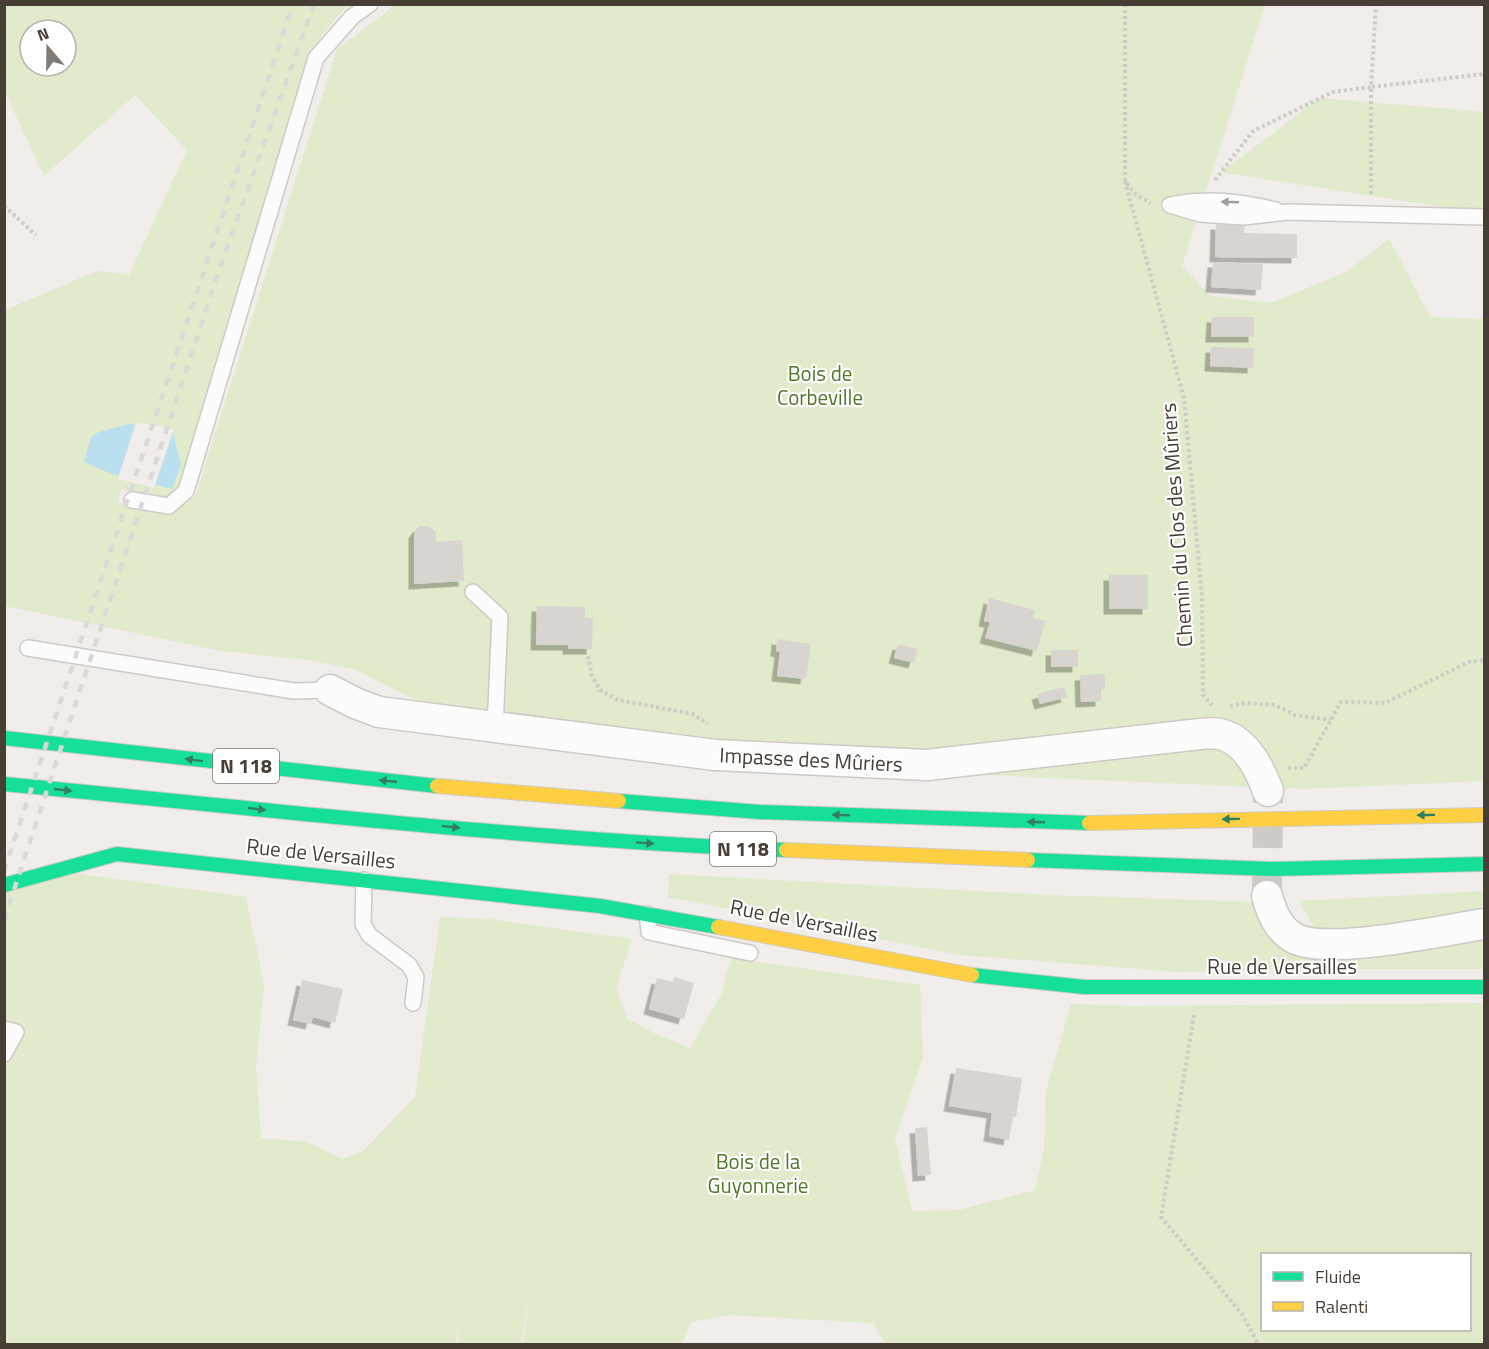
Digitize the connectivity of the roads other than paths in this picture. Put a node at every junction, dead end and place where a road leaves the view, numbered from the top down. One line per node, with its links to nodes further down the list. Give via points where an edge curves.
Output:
1 (370, 4): 4 (lane, via 352,16 316,58 186,491 169,506)
2 (1288, 212): 2 (lane, one-way to 2, via 1244,202 1170,205 1200,214 1244,217); 3 (lane)
3 (1485, 217)
4 (132, 500)
5 (473, 592): 8 (lane, via 500,617)
6 (28, 648): 7 (lane, via 294,691)
7 (330, 690): 8 (street, Impasse des Mûriers, via 380,712)
8 (495, 728): 11 (street, Impasse des Mûriers, via 715,755 927,765 1221,734 1246,751 1260,769)
9 (4, 738): 12 (main road, N 118, one-way to 9, via 1071,823 760,812 477,789)
10 (4, 784): 13 (main road, N 118, one-way to 13, via 697,847 1272,869)
11 (1268, 791)
12 (1485, 815)
13 (1485, 864)
14 (364, 880): 15 (main road, Rue de Versailles, via 117,854); 17 (main road, Rue de Versailles); 21 (lane, via 363,924 369,935 409,965 416,977)
15 (4, 885)
16 (1267, 896): 18 (street, via 1278,923 1304,942 1349,944)
17 (647, 914): 19 (lane, via 649,932); 20 (main road, Rue de Versailles, via 978,976 1084,987)
18 (1485, 924)
19 (750, 953)
20 (1485, 987)
21 (413, 1003)
22 (4, 1029): 23 (lane, via 16,1032)
23 (4, 1054)

